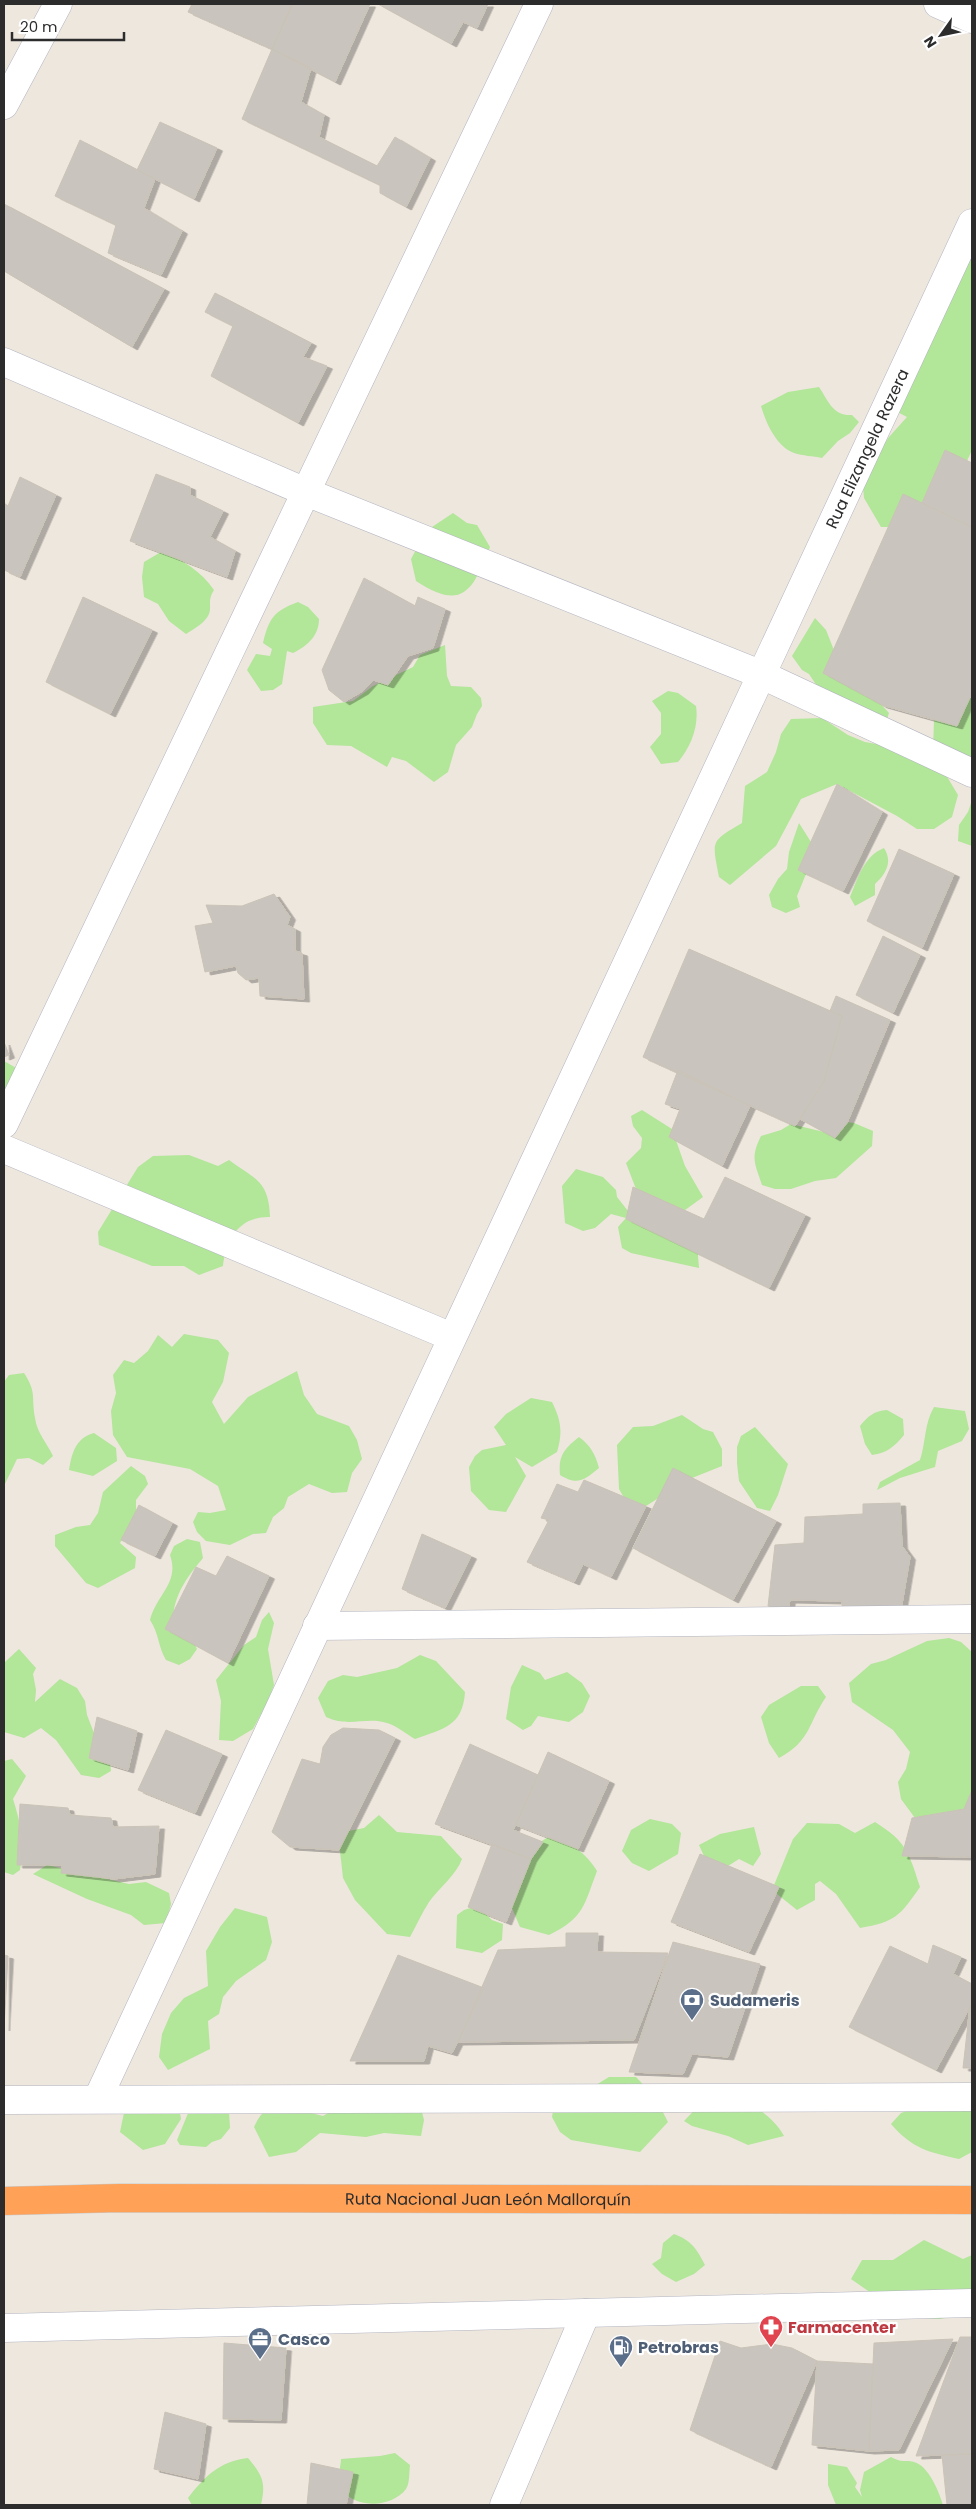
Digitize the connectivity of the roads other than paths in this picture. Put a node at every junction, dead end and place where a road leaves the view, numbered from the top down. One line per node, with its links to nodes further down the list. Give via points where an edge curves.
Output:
1 (58, 4): 5 (street)
2 (539, 4): 8 (street)
3 (938, 4): 4 (street)
4 (972, 19)
5 (4, 106)
6 (972, 223): 9 (street, Rua Elizangela Razera)
7 (4, 362): 8 (street)
8 (306, 492): 9 (street); 11 (street)
9 (760, 674): 10 (street); 13 (street, Rua Elizangela Razera)
10 (972, 773)
11 (4, 1124)
12 (4, 1149): 13 (street)
13 (452, 1338): 15 (street, Rua Elizangela Razera)
14 (972, 1619): 15 (street)
15 (317, 1626): 17 (street, Rua Elizangela Razera)
16 (972, 2097): 17 (street)
17 (98, 2098): 18 (street)
18 (4, 2100)
19 (972, 2200): 20 (highway, Ruta Nacional Juan León Mallorquín, via 119,2198)
20 (4, 2201)
21 (972, 2303): 22 (street)
22 (586, 2313): 23 (street); 24 (street)
23 (4, 2328)
24 (504, 2505)

